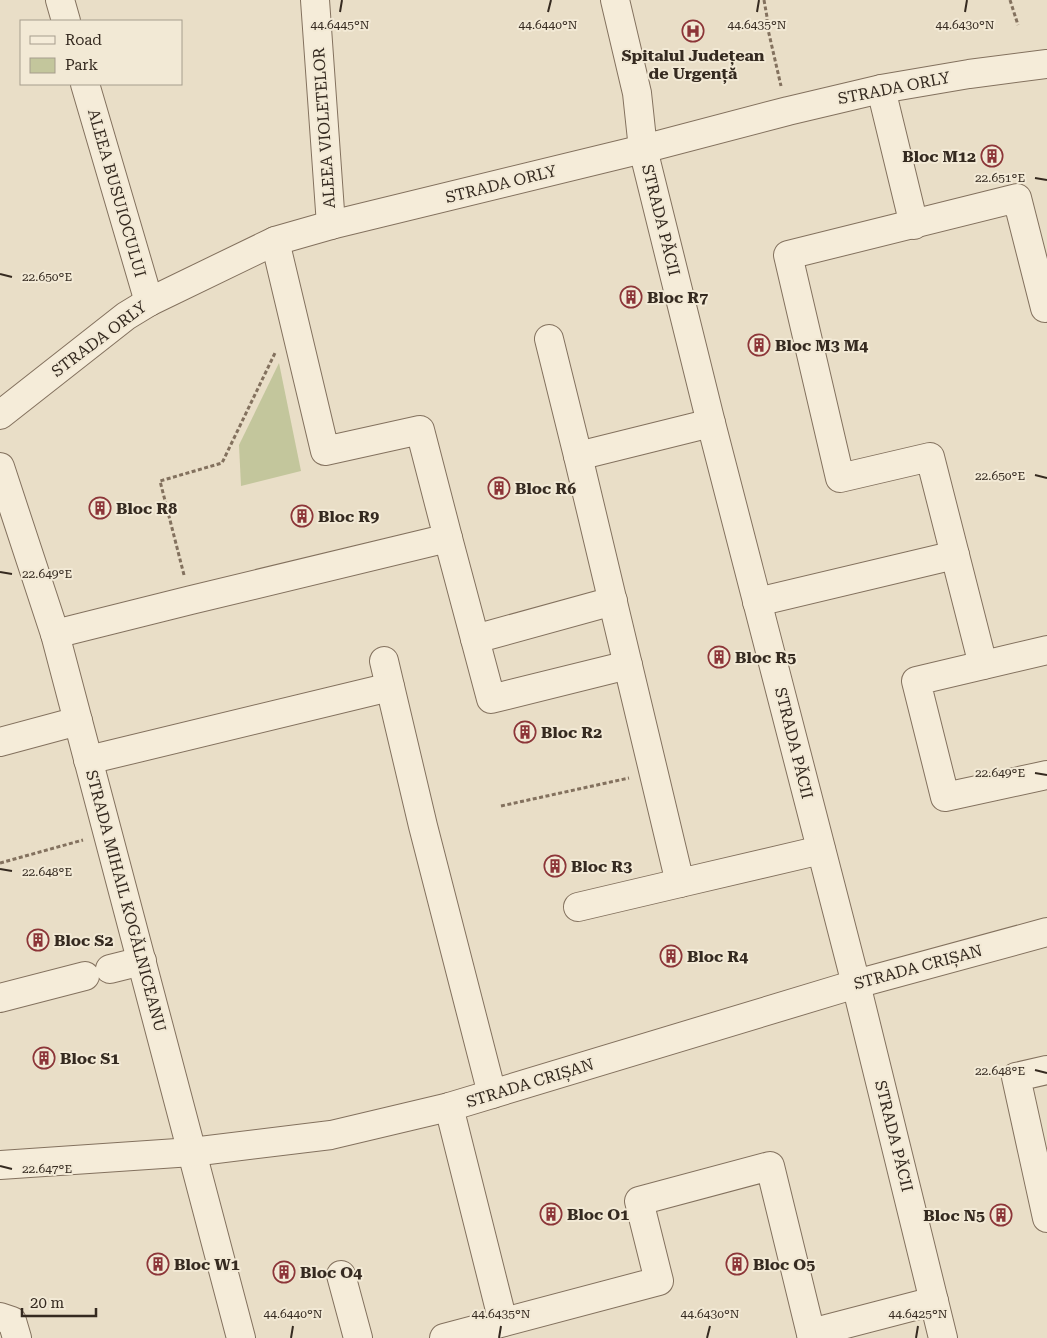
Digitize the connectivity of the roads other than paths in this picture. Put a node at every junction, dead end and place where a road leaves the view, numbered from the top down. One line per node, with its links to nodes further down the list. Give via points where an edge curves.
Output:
1 (60, 0): 4 (street)
2 (316, 0): 10 (street, ALEEA VIOLETELOR)
3 (615, 0): 8 (street, STRADA PĂCII, via 637,93)
4 (66, 20)
5 (1047, 64): 7 (street, STRADA ORLY)
6 (85, 85): 12 (street, ALEEA BUSUIOCULUI)
7 (880, 89): 8 (street, STRADA ORLY); 9 (street)
8 (643, 149): 10 (street, STRADA ORLY); 16 (street, STRADA PĂCII)
9 (914, 224): 13 (street, via 1017,198); 20 (street, via 788,255 840,478 930,457)
10 (331, 225): 11 (street, STRADA ORLY)
11 (275, 241): 12 (street, STRADA ORLY); 19 (street, via 325,451 420,430)
12 (149, 302): 15 (street, STRADA ORLY, via 126,316)
13 (1045, 308)
14 (549, 338): 17 (street)
15 (0, 415)
16 (711, 423): 17 (street); 22 (street, STRADA PĂCII)
17 (578, 456): 21 (street)
18 (0, 467): 23 (street, STRADA MIHAIL KOGĂLNICEANU)
19 (448, 538): 23 (street); 24 (street)
20 (955, 555): 22 (street); 28 (street)
21 (613, 601): 24 (street); 27 (street)
22 (757, 602): 34 (street, STRADA PĂCII)
23 (55, 634): 30 (street, STRADA MIHAIL KOGĂLNICEANU)
24 (474, 638): 27 (street, via 491,699)
25 (1047, 650): 28 (street)
26 (384, 661): 29 (street)
27 (628, 664): 35 (street)
28 (983, 665): 33 (street, via 916,681 945,797)
29 (390, 687): 32 (street); 42 (street)
30 (78, 722): 31 (street); 32 (street, STRADA MIHAIL KOGĂLNICEANU)
31 (0, 742)
32 (88, 760): 38 (street, STRADA MIHAIL KOGĂLNICEANU)
33 (1047, 776)
34 (821, 850): 35 (street); 39 (street, STRADA PĂCII)
35 (680, 883): 36 (street)
36 (578, 907)
37 (1047, 932): 39 (street, STRADA CRIȘAN)
38 (142, 961): 40 (street); 44 (street, STRADA MIHAIL KOGĂLNICEANU)
39 (856, 984): 42 (street, STRADA CRIȘAN); 48 (street, STRADA PĂCII)
40 (0, 998)
41 (1047, 1070): 46 (street, via 1016,1077)
42 (492, 1094): 43 (street, STRADA CRIȘAN)
43 (449, 1107): 44 (street, STRADA CRIȘAN, via 331,1135); 50 (street)
44 (192, 1152): 45 (street, STRADA CRIȘAN); 53 (street, STRADA MIHAIL KOGĂLNICEANU)
45 (0, 1165)
46 (1047, 1218)
47 (341, 1275): 54 (street)
48 (934, 1301): 51 (street); 56 (street, STRADA PĂCII)
49 (0, 1317): 52 (street, via 12,1321)
50 (503, 1322): 51 (street, via 659,1281 638,1201 770,1166); 55 (street)
51 (812, 1336)
52 (17, 1338)
53 (241, 1338)
54 (358, 1338)
55 (444, 1338)
56 (943, 1338)

